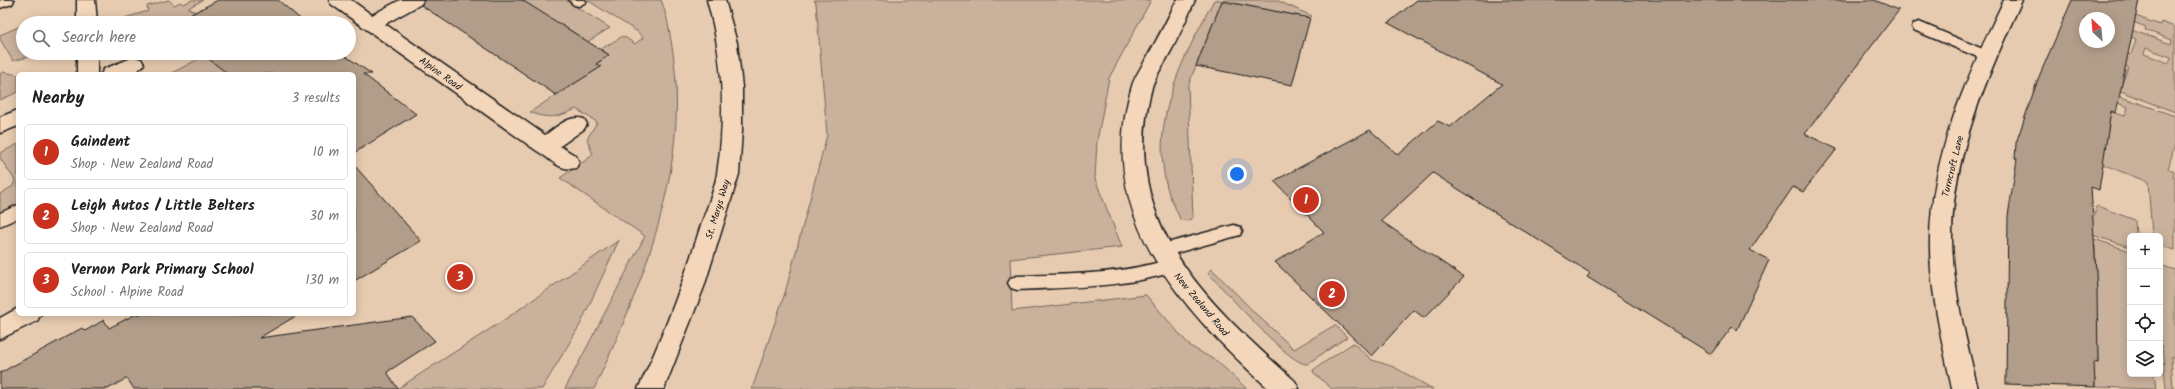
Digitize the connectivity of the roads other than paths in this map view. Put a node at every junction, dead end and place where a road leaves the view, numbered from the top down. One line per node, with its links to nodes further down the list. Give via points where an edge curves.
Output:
1 (5, 0): 7 (street)
2 (86, 0): 9 (street)
3 (338, 0): 10 (street, Alpine Road)
4 (414, 0): 10 (street)
5 (1186, 0): 25 (street, New Zealand Road, via 1142,85 1134,117 1133,178 1146,218)
6 (2013, 0): 12 (street, Turncroft Lane)
7 (0, 2)
8 (719, 9): 29 (street, St. Marys Way, via 729,55 732,110 727,176 698,269 669,350)
9 (87, 16)
10 (372, 24): 20 (street, Alpine Road)
11 (1919, 26): 12 (lane)
12 (1987, 56): 31 (street, Turncroft Lane, via 1953,155 1944,196 1941,239 1945,287)
13 (87, 60): 15 (street)
14 (134, 64): 16 (street)
15 (87, 72)
16 (116, 72)
17 (16, 118): 19 (street)
18 (577, 124): 20 (street)
19 (0, 126)
20 (544, 146): 21 (street, Alpine Road)
21 (568, 162)
22 (16, 212): 23 (lane)
23 (0, 220)
24 (1234, 231): 25 (lane)
25 (1166, 259): 26 (lane, via 1146,274 1099,281); 30 (street, New Zealand Road, via 1189,292 1225,333)
26 (1017, 284)
27 (25, 316): 28 (street)
28 (0, 329)
29 (651, 389)
30 (1286, 389)
31 (1965, 389)

